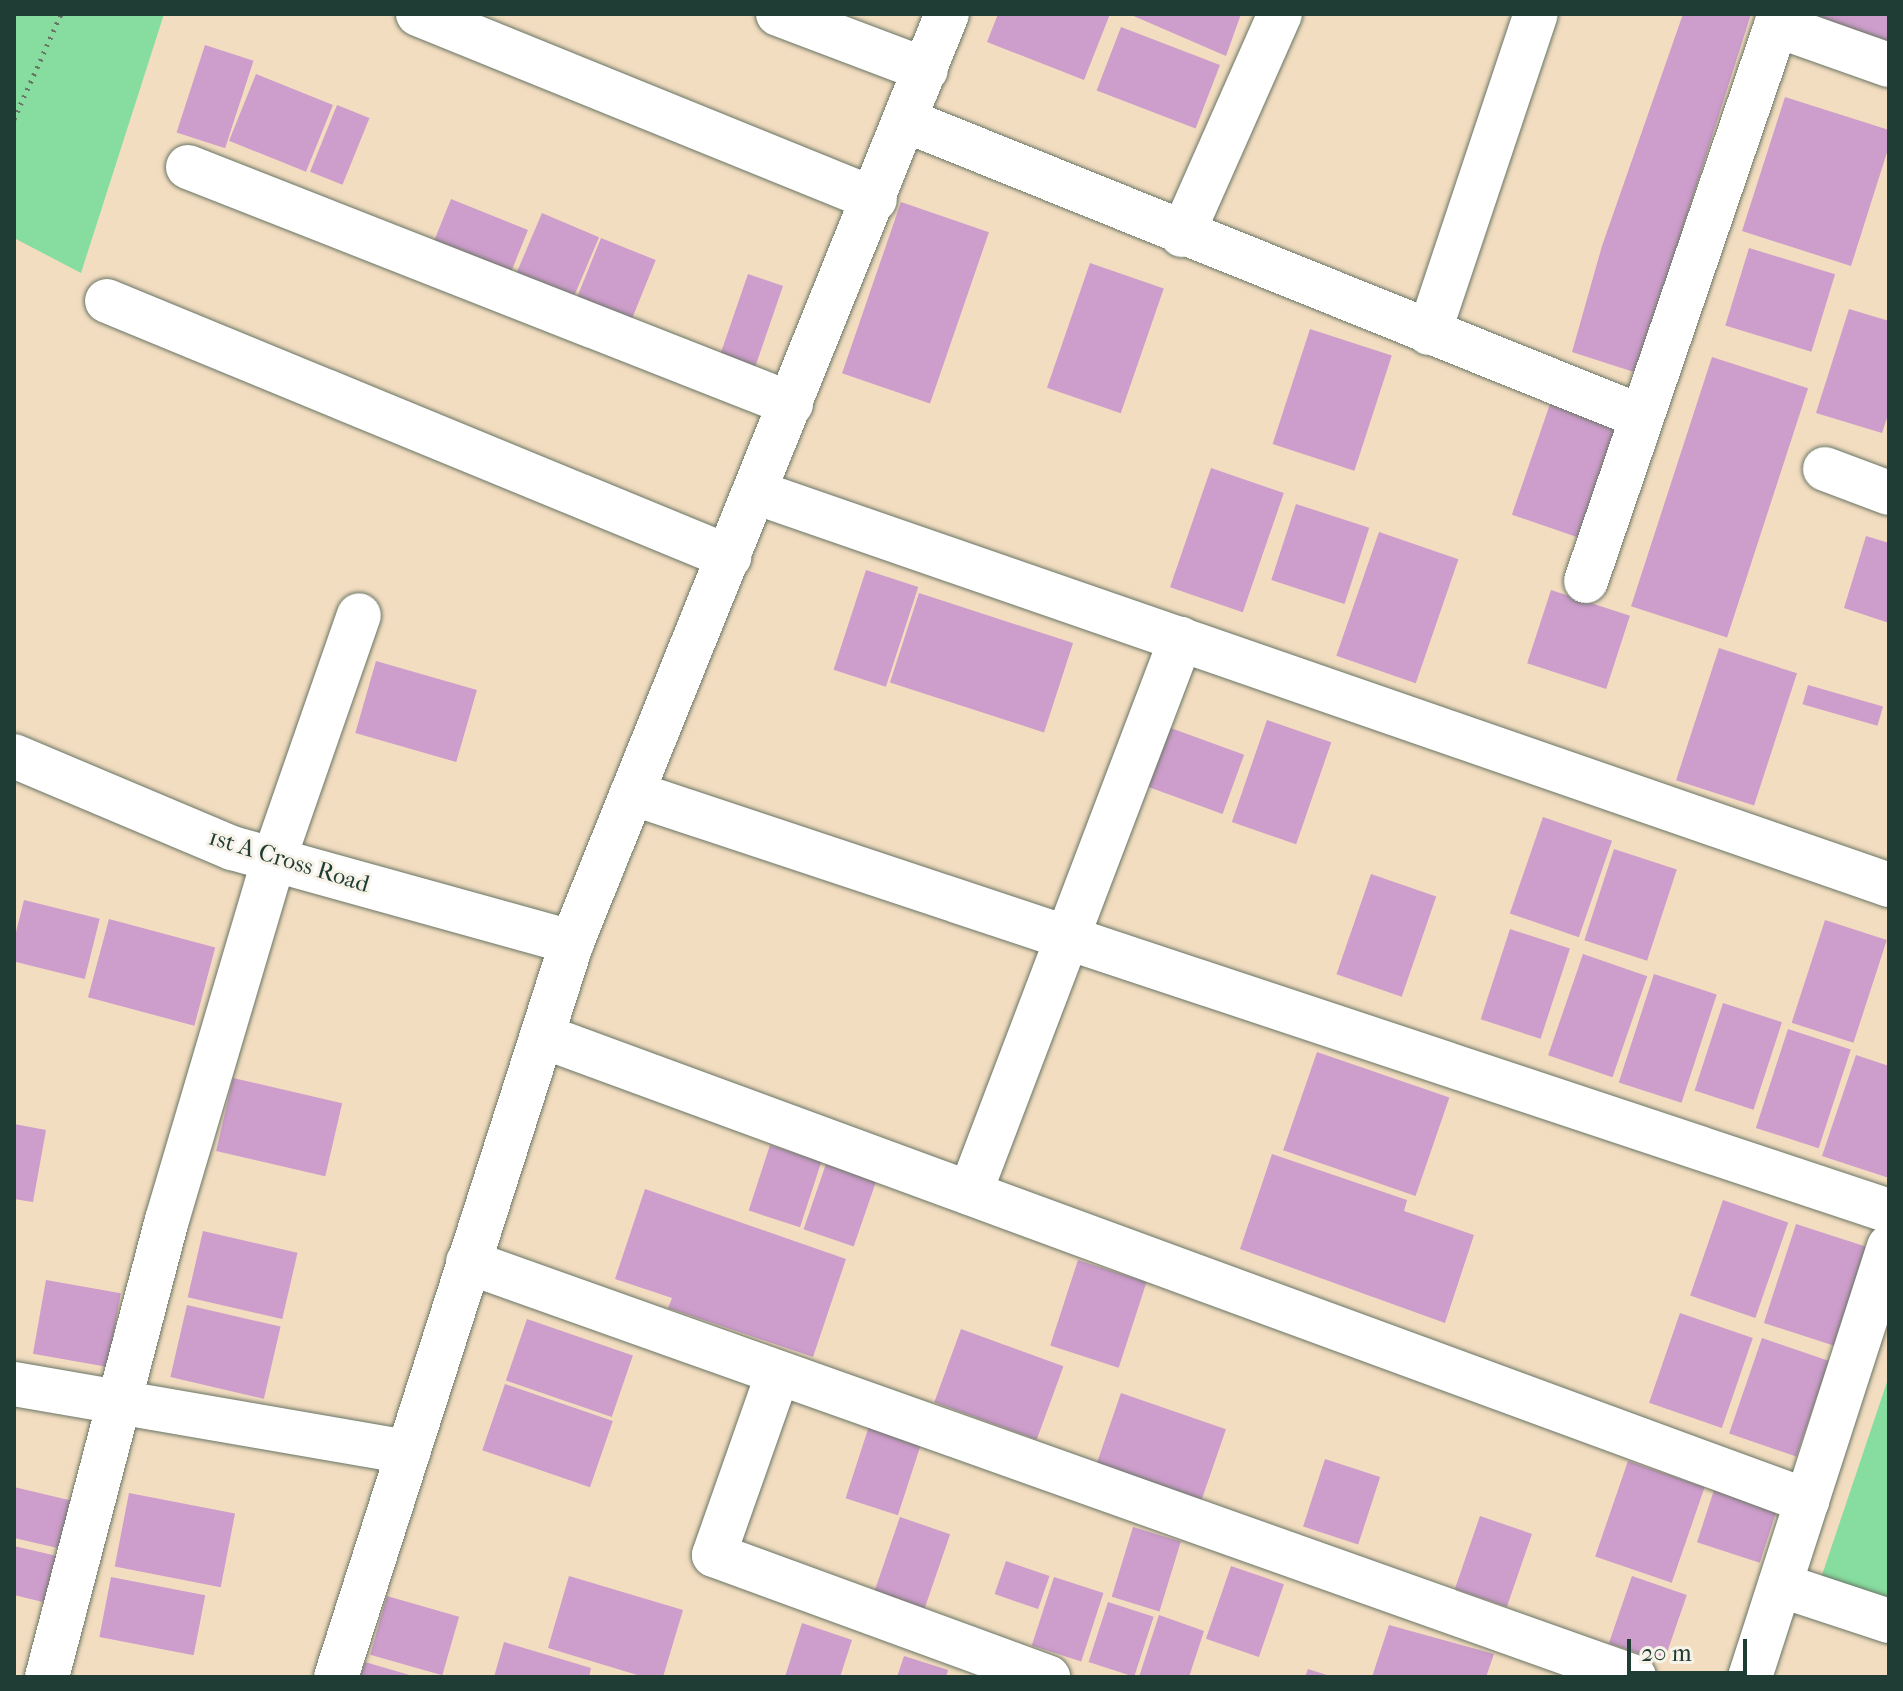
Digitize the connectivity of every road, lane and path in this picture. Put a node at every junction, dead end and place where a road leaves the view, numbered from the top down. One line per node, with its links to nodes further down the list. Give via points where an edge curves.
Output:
1 (61, 14): 10 (path)
2 (418, 14): 13 (street)
3 (778, 14): 9 (street)
4 (947, 14): 9 (street)
5 (1280, 14): 14 (street)
6 (1536, 14): 16 (street)
7 (1778, 20): 8 (street); 18 (street)
8 (1889, 65)
9 (926, 70): 11 (street)
10 (14, 119)
11 (907, 121): 13 (street); 14 (street)
12 (188, 167): 17 (street)
13 (875, 200): 17 (street)
14 (1182, 235): 16 (street)
15 (107, 301): 22 (street)
16 (1429, 333): 18 (street)
17 (791, 404): 20 (street)
18 (1642, 417): 23 (street)
19 (1825, 469): 21 (street)
20 (755, 492): 22 (street); 25 (street)
21 (1889, 493)
22 (729, 557): 27 (street)
23 (1586, 581)
24 (359, 615): 28 (street)
25 (1181, 639): 29 (street); 30 (street)
26 (14, 757): 28 (street, 1st A Cross Road, via 232,848)
27 (632, 793): 30 (street); 31 (street)
28 (274, 859): 31 (street, 1st A Cross Road); 39 (street, via 167,1220)
29 (1889, 885)
30 (1069, 938): 33 (street); 34 (street)
31 (572, 942): 32 (street)
32 (542, 1036): 33 (street); 36 (street)
33 (970, 1193): 41 (street)
34 (1889, 1211)
35 (1889, 1247): 41 (street)
36 (468, 1262): 37 (street); 40 (street)
37 (778, 1373): 46 (street, via 714,1555); 47 (street)
38 (14, 1384): 39 (street)
39 (122, 1401): 40 (street); 44 (street)
40 (408, 1452): 45 (street)
41 (1807, 1501): 42 (street)
42 (1780, 1585): 43 (street); 48 (street)
43 (1889, 1621)
44 (47, 1677)
45 (336, 1677)
46 (1048, 1677)
47 (1634, 1677)
48 (1750, 1677)

